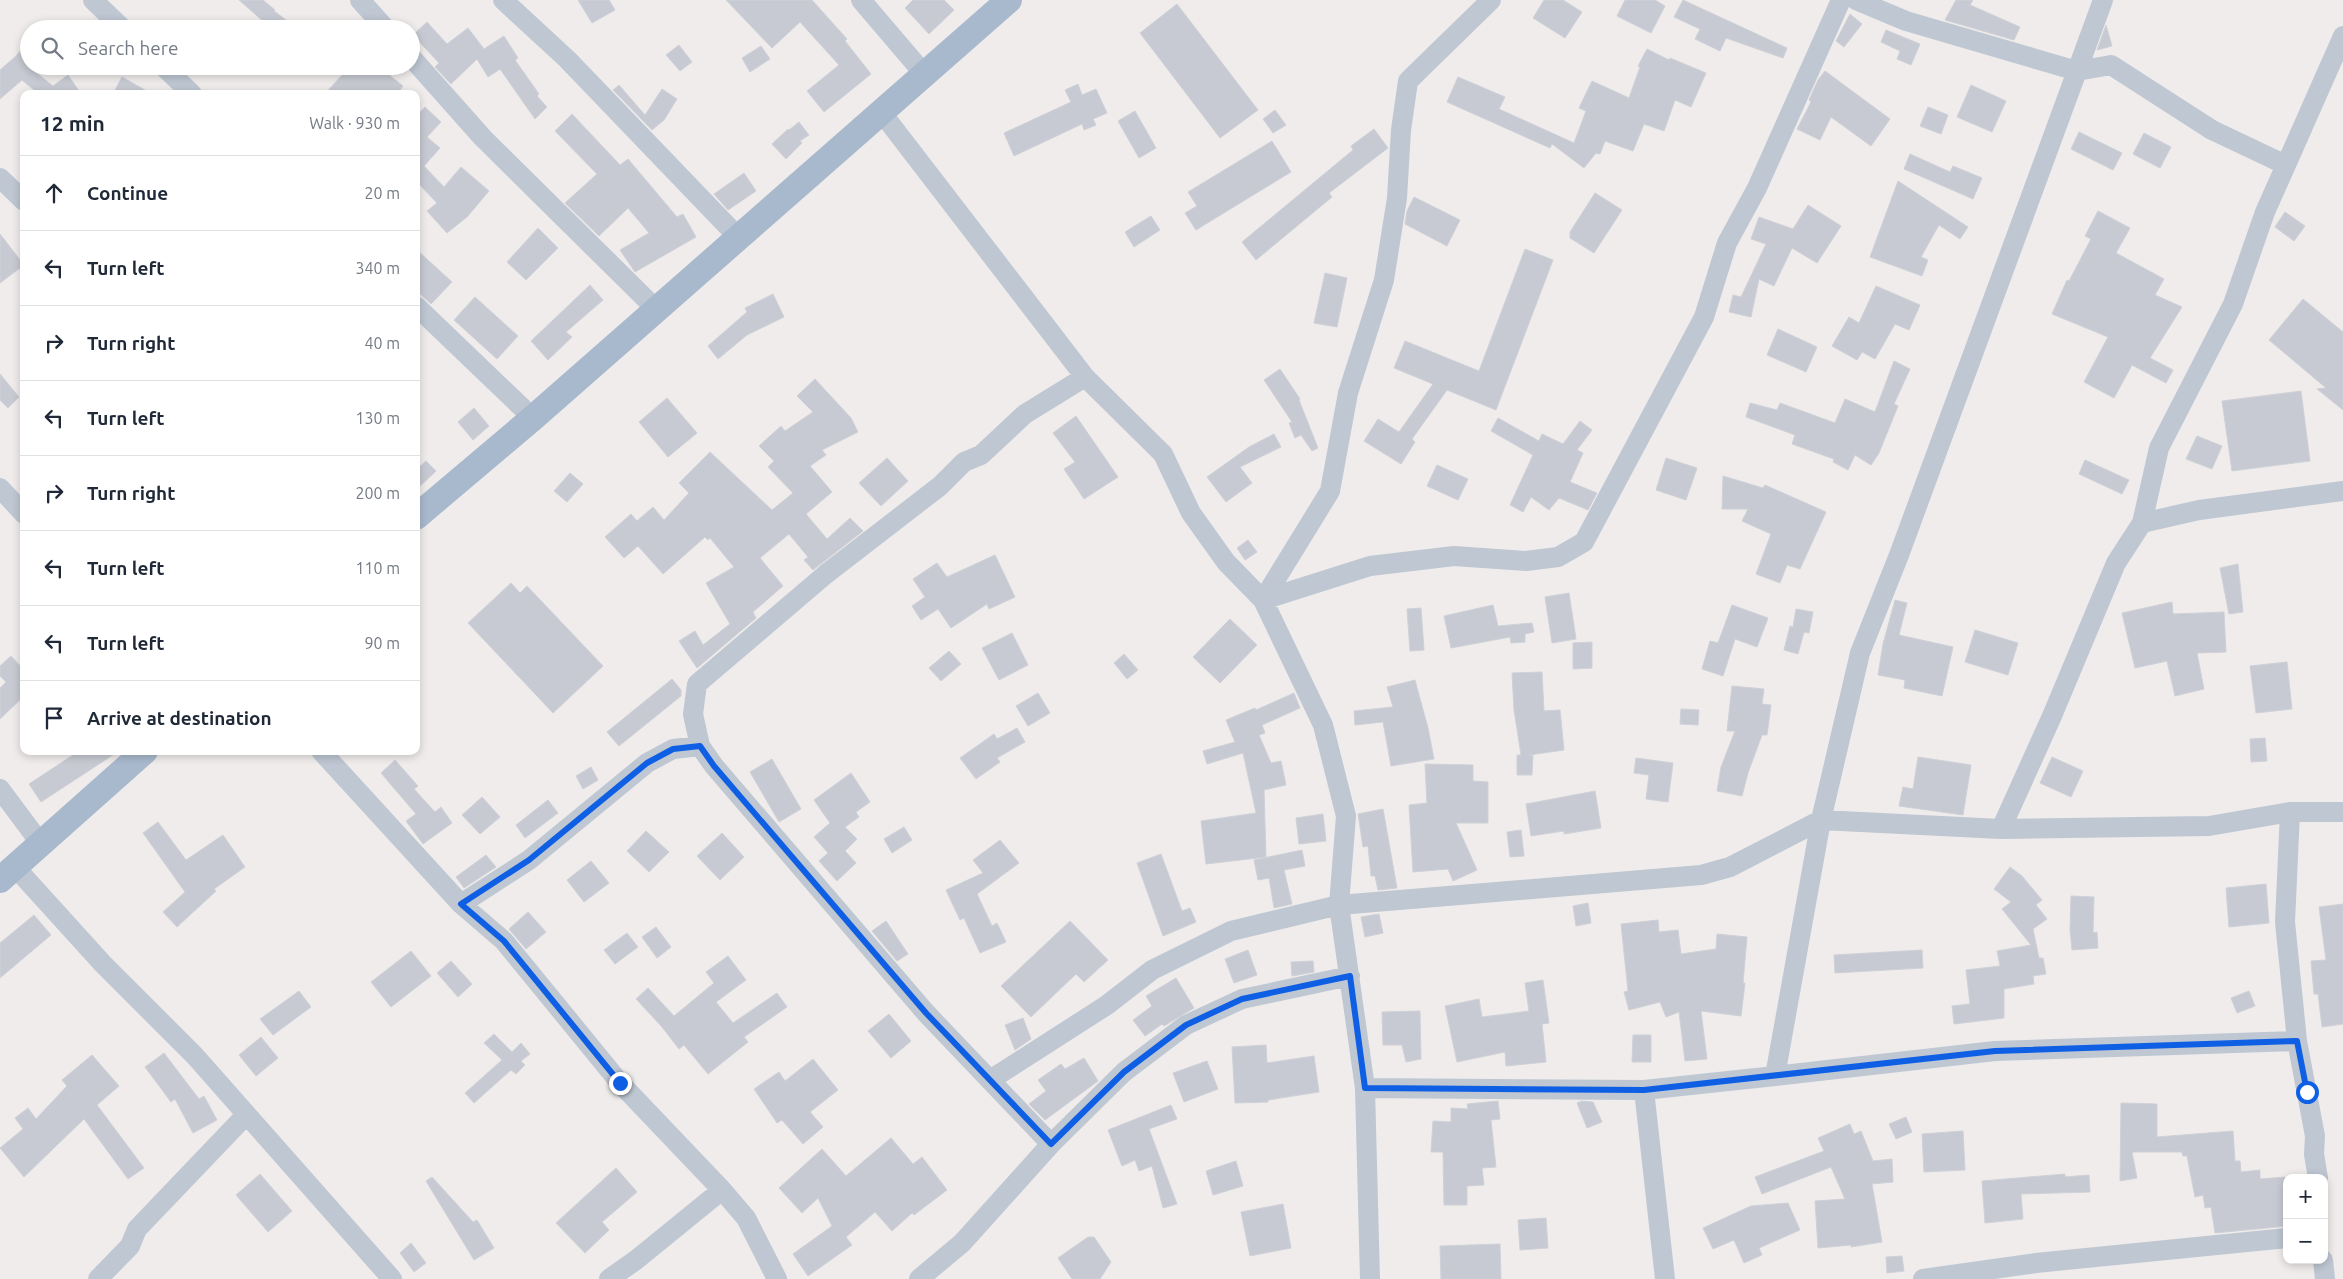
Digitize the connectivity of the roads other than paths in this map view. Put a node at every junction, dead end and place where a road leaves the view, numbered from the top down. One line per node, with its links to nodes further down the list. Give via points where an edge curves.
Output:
1 (93, 0): 10 (street)
2 (360, 0): 11 (street)
3 (503, 0): 22 (street, via 566,59)
4 (861, 0): 15 (street)
5 (1009, 0): 15 (main road)
6 (1491, 0): 32 (street, via 1408,81 1384,280 1348,393 1330,491)
7 (1841, 0): 32 (street, via 1758,188 1726,243 1704,317 1584,542 1558,557 1526,561 1454,556 1370,566)
8 (1856, 0): 14 (street, via 1906,21)
9 (2103, 0): 14 (street)
10 (114, 20)
11 (378, 20)
12 (2343, 36): 19 (street)
13 (420, 67): 24 (street, via 483,138)
14 (2077, 71): 19 (street, via 2111,64 2212,130); 39 (street, via 1860,653)
15 (925, 74): 18 (main road)
16 (172, 75): 17 (street)
17 (188, 90)
18 (882, 113): 22 (main road); 25 (street)
19 (2286, 165): 31 (street, via 2265,212 2233,304 2159,448)
20 (0, 178): 21 (street)
21 (20, 196)
22 (739, 238): 24 (main road)
23 (420, 310): 26 (street)
24 (657, 310): 26 (main road)
25 (1085, 377): 32 (street, via 1163,454 1191,513 1226,562); 33 (street, via 1025,414 981,455 964,462 940,486 826,574 697,684 693,714)
26 (534, 418): 30 (main road)
27 (0, 488): 29 (street)
28 (2343, 491): 31 (street, via 2199,510)
29 (20, 510)
30 (420, 514)
31 (2142, 523): 40 (street, via 2116,562)
32 (1263, 600): 44 (street, via 1323,725 1346,816)
33 (700, 746): 43 (street, via 673,749 647,763 529,860); 48 (street, via 926,1013)
34 (141, 755): 41 (main road)
35 (325, 755): 43 (street)
36 (0, 789): 41 (street)
37 (2290, 812): 38 (street); 40 (street, via 2210,826); 46 (street, via 2285,922)
38 (2343, 812)
39 (1820, 820): 40 (street); 44 (street, via 1730,867 1701,875); 47 (street)
40 (2001, 829)
41 (41, 844): 42 (main road)
42 (8, 874): 51 (street, via 195,1056)
43 (461, 904): 54 (street, via 504,941 620,1083)
44 (1339, 905): 45 (street); 48 (street, via 1232,931 1152,970 1107,1005)
45 (1350, 976): 49 (street); 52 (street, via 1242,999 1186,1025 1124,1072)
46 (2297, 1041): 47 (street, via 1995,1051); 53 (street, via 2315,1136)
47 (1775, 1076): 50 (street)
48 (990, 1080): 52 (street)
49 (1365, 1088): 50 (street); 62 (street)
50 (1644, 1090): 63 (street)
51 (246, 1115): 57 (street, via 137,1229 130,1246); 58 (street)
52 (1051, 1144): 61 (street, via 962,1243)
53 (2317, 1174)
54 (722, 1190): 59 (street); 60 (street, via 746,1218)
55 (2283, 1238): 64 (street, via 2036,1263)
56 (2323, 1264): 65 (street)
57 (98, 1279)
58 (392, 1279)
59 (609, 1279)
60 (777, 1279)
61 (920, 1279)
62 (1370, 1279)
63 (1665, 1279)
64 (1923, 1279)
65 (2325, 1279)

